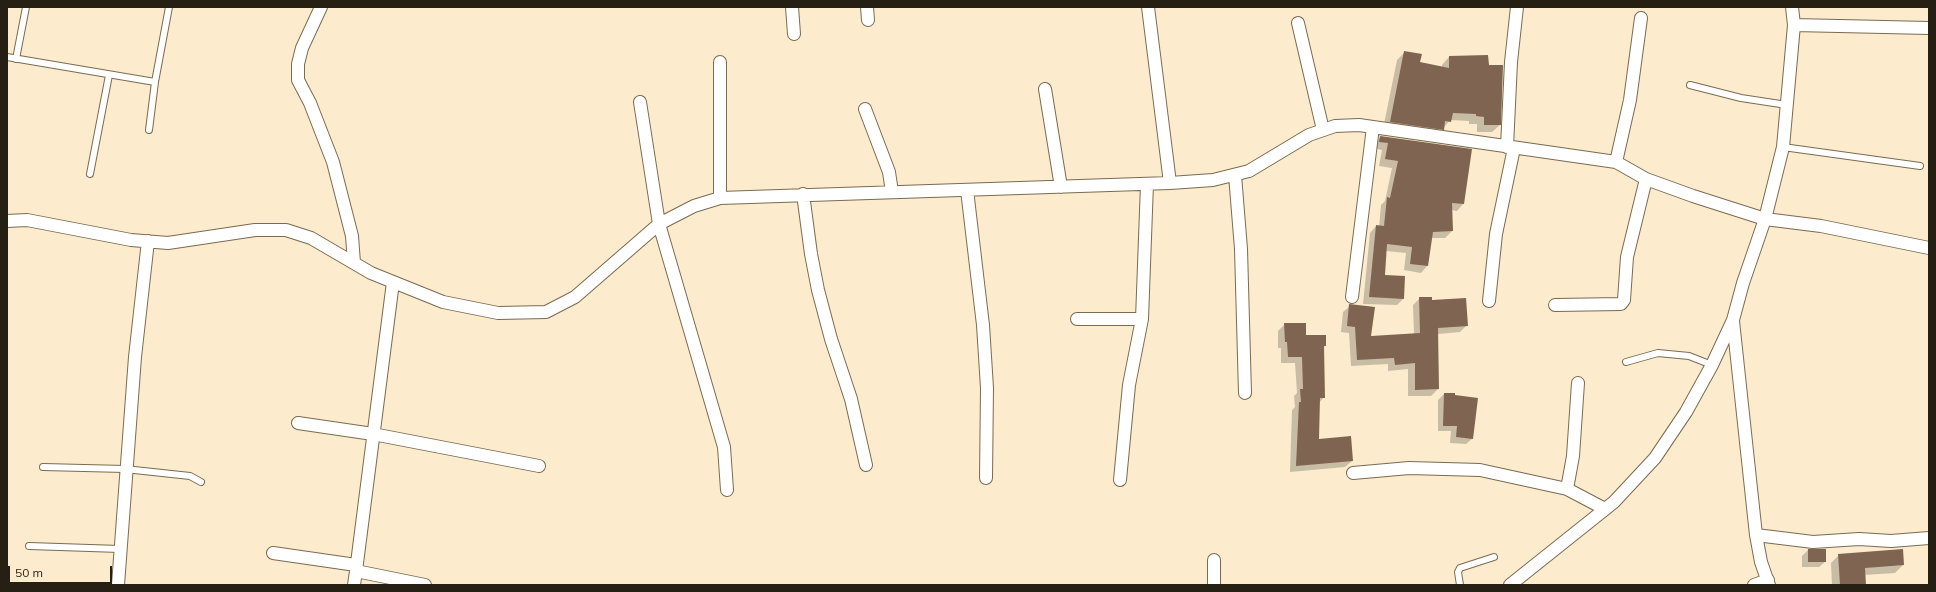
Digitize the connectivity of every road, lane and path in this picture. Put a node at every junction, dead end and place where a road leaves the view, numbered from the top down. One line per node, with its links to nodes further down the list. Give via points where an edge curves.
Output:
1 (26, 7): 16 (lane)
2 (169, 7): 19 (lane)
3 (321, 7): 47 (street, via 302,48 298,80 310,103 333,162 352,236)
4 (792, 7): 14 (street)
5 (867, 7): 10 (street)
6 (1148, 7): 35 (street)
7 (1517, 7): 28 (street, via 1512,62)
8 (1792, 7): 12 (street)
9 (1641, 18): 30 (street, via 1630,100)
10 (868, 20)
11 (1298, 23): 27 (street)
12 (1794, 25): 13 (street); 23 (street)
13 (1929, 28)
14 (794, 34)
15 (7, 57): 16 (lane)
16 (16, 59): 18 (lane)
17 (720, 62): 41 (street)
18 (109, 75): 19 (lane); 32 (lane)
19 (155, 82): 26 (lane)
20 (1690, 85): 23 (lane, via 1741,98)
21 (1045, 88): 37 (street)
22 (640, 102): 44 (street)
23 (1787, 105): 29 (street)
24 (865, 109): 39 (street, via 884,158)
25 (1372, 127): 27 (street, via 1335,126); 28 (street); 49 (street)
26 (149, 130)
27 (1323, 130): 33 (street, via 1309,135 1249,171)
28 (1510, 147): 30 (street); 50 (street, via 1496,234)
29 (1783, 147): 31 (lane); 42 (street)
30 (1616, 162): 34 (street)
31 (1920, 166)
32 (90, 174)
33 (1235, 175): 35 (street, via 1213,180); 58 (street, via 1241,249)
34 (1646, 179): 42 (street); 51 (street, via 1627,257 1624,300 1621,304)
35 (1170, 183): 36 (street)
36 (1148, 184): 37 (street); 53 (street)
37 (1061, 187): 38 (street)
38 (967, 190): 39 (street); 66 (street, via 987,380)
39 (892, 192): 40 (street)
40 (803, 194): 41 (street); 61 (street, via 818,290 851,399)
41 (720, 198): 44 (street, via 694,206)
42 (1765, 219): 46 (street, via 1821,226); 54 (street)
43 (7, 221): 45 (street, via 27,220)
44 (659, 224): 48 (street, via 575,297 546,312 498,313 443,302); 70 (street, via 724,447)
45 (148, 241): 47 (street, via 168,243 255,230 286,230 311,238); 64 (street)
46 (1929, 248)
47 (354, 263): 48 (street)
48 (393, 282): 60 (street)
49 (1352, 298)
50 (1489, 301)
51 (1555, 305)
52 (1077, 319): 53 (street)
53 (1142, 319): 67 (street, via 1129,385)
54 (1733, 320): 56 (street); 72 (street)
55 (1626, 362): 56 (lane, via 1658,353 1689,356)
56 (1712, 365): 71 (street, via 1686,412 1655,458)
57 (1578, 383): 69 (street, via 1574,456)
58 (1244, 392)
59 (298, 423): 60 (street)
60 (373, 434): 62 (street); 79 (street)
61 (866, 465)
62 (539, 466)
63 (43, 467): 64 (lane)
64 (125, 469): 68 (lane, via 190,476); 75 (street)
65 (1352, 473): 69 (street, via 1409,468 1480,470)
66 (986, 478)
67 (1120, 480)
68 (201, 482)
69 (1567, 489): 71 (street)
70 (727, 490)
71 (1605, 509): 86 (street)
72 (1756, 535): 73 (street, via 1813,542); 80 (street)
73 (1929, 538)
74 (29, 546): 75 (lane)
75 (120, 549): 81 (street)
76 (274, 553): 79 (street)
77 (1494, 557): 85 (lane, via 1460,568)
78 (1214, 560): 84 (street)
79 (356, 568): 82 (street); 83 (street)
80 (1768, 582): 87 (street)
81 (118, 585)
82 (354, 585)
83 (425, 585)
84 (1214, 585)
85 (1460, 585)
86 (1510, 585)
87 (1754, 585)

